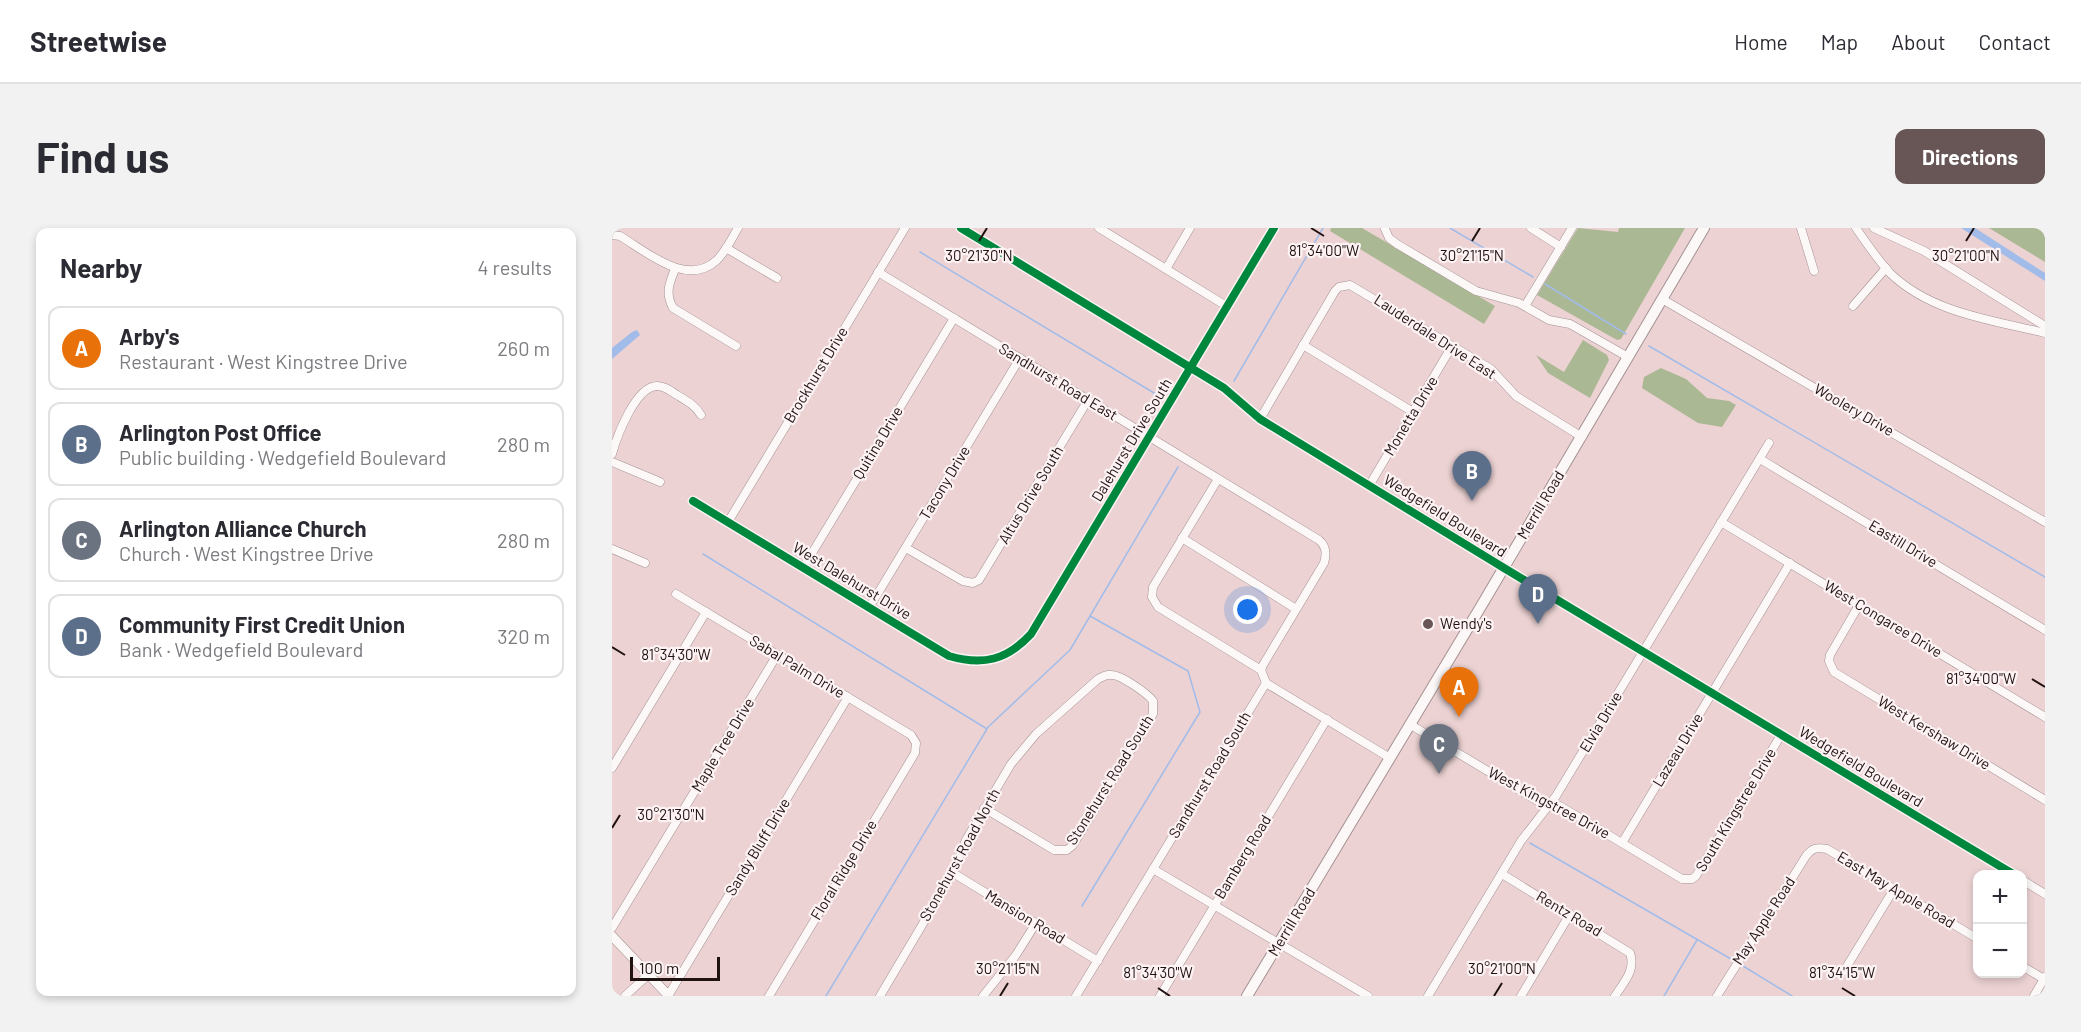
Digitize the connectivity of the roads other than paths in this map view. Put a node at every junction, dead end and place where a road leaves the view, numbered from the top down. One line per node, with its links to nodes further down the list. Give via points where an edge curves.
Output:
1 (738, 228): 16 (street)
2 (905, 228): 21 (street, Brockhurst Drive)
3 (961, 228): 35 (street, Wedgefield Boulevard)
4 (1191, 228): 17 (street)
5 (1274, 228): 26 (street, Dalehurst Drive South)
6 (1531, 228): 15 (street)
7 (1572, 228): 15 (street)
8 (1704, 228): 23 (main road, Merrill Road)
9 (1801, 228): 20 (street)
10 (1856, 228): 18 (street)
11 (1874, 228): 28 (street, via 1924,251)
12 (1104, 229): 17 (street)
13 (1385, 230): 24 (street, via 1397,244 1476,291)
14 (612, 235): 19 (street)
15 (1561, 246): 24 (street)
16 (726, 248): 19 (street, via 705,268); 22 (street)
17 (1166, 268): 26 (street)
18 (1886, 268): 25 (street); 29 (street, via 1920,296 1953,310)
19 (675, 269): 31 (street, via 668,299 673,309)
20 (1814, 271)
21 (878, 272): 27 (street, Sandhurst Road East); 50 (street, Brockhurst Drive)
22 (777, 278)
23 (1662, 299): 33 (main road, Merrill Road); 52 (street, Woolery Drive)
24 (1525, 306): 33 (street, via 1549,320 1576,327)
25 (1852, 306)
26 (1228, 307): 35 (street, Dalehurst Drive South)
27 (954, 318): 34 (street, Sandhurst Road East); 58 (street, Quitina Drive)
28 (2045, 326)
29 (2045, 333)
30 (1303, 345): 32 (street, Lauderdale Drive East, via 1335,291 1344,285 1355,287); 37 (street); 39 (street)
31 (736, 346)
32 (1452, 346): 37 (street, Monetta Drive); 41 (street, Lauderdale Drive East, via 1491,369 1516,396)
33 (1628, 357): 41 (main road, Merrill Road)
34 (1020, 358): 36 (street, Sandhurst Road East); 54 (street, Tacony Drive)
35 (1191, 368): 39 (street, Wedgefield Boulevard, via 1234,395); 40 (street, Dalehurst Drive South)
36 (1088, 400): 40 (street, Sandhurst Road East); 54 (street, Altus Drive South, via 982,577 969,583 963,581)
37 (1413, 412): 48 (street, Monetta Drive)
38 (701, 415): 43 (street, via 696,406 664,387 650,387 624,422)
39 (1260, 419): 48 (street, Wedgefield Boulevard)
40 (1150, 437): 46 (street, Sandhurst Road East); 68 (street, Dalehurst Drive South, via 1031,634)
41 (1582, 437): 59 (main road, Merrill Road)
42 (1769, 443): 44 (street, Elvia Drive)
43 (612, 454)
44 (1760, 459): 51 (street, Elvia Drive); 65 (street, Eastill Drive)
45 (612, 462): 47 (street)
46 (1218, 479): 53 (street); 63 (street, Sandhurst Road East, via 1319,540 1326,550 1324,562)
47 (660, 482)
48 (1369, 486): 59 (street, Wedgefield Boulevard)
49 (693, 501): 50 (street, West Dalehurst Drive)
50 (728, 522): 58 (street, West Dalehurst Drive)
51 (1721, 522): 57 (street, West Congaree Drive); 66 (street, Elvia Drive)
52 (2045, 522)
53 (1182, 538): 63 (street); 69 (street, via 1153,587 1152,597 1158,607)
54 (906, 548): 62 (street, Tacony Drive)
55 (612, 549): 56 (street)
56 (645, 563)
57 (1790, 563): 61 (street, West Congaree Drive); 72 (street, Lazeau Drive)
58 (803, 568): 62 (street, West Dalehurst Drive)
59 (1504, 568): 66 (street, Wedgefield Boulevard); 76 (main road, Merrill Road)
60 (676, 594): 64 (street, Sabal Palm Drive)
61 (1859, 605): 74 (street, West Congaree Drive); 81 (street, West Kershaw Drive, via 1830,655 1834,672)
62 (869, 608): 68 (street, West Dalehurst Drive, via 949,656 977,662)
63 (1296, 609): 69 (street)
64 (706, 612): 67 (street, Sabal Palm Drive); 80 (street)
65 (2045, 630)
66 (1643, 652): 72 (street, Wedgefield Boulevard); 82 (street, Elvia Drive)
67 (777, 655): 73 (street, Sabal Palm Drive); 97 (street, Maple Tree Drive)
68 (1003, 655)
69 (1261, 670): 71 (street)
70 (1105, 675): 83 (street, Stonehurst Road North, via 1036,734 1011,764); 83 (street, Stonehurst Road South, via 1118,676 1149,696 1153,714 1073,845 1067,850 1054,850)
71 (1266, 683): 75 (street); 86 (street, Sandhurst Road South)
72 (1712, 693): 77 (street, Wedgefield Boulevard); 84 (street, Lazeau Drive)
73 (848, 697): 78 (street, Sabal Palm Drive, via 911,735); 108 (street, Sandy Bluff Drive)
74 (2045, 717)
75 (1327, 719): 79 (street); 94 (street, Bamberg Road)
76 (1411, 725): 79 (main road, Merrill Road); 82 (street, West Kingstree Drive)
77 (1781, 735): 87 (street, Wedgefield Boulevard); 90 (street, South Kingstree Drive, via 1696,876)
78 (916, 743): 109 (street, Floral Ridge Drive, via 915,753)
79 (1390, 758): 100 (main road, Merrill Road)
80 (612, 768)
81 (2045, 800)
82 (1550, 805): 84 (street, West Kingstree Drive, via 1560,806); 89 (street, Elvia Drive, via 1521,841)
83 (984, 808): 88 (street, Stonehurst Road North)
84 (1622, 843): 90 (street, West Kingstree Drive)
85 (1813, 849): 92 (street, East May Apple Road, via 1827,849); 120 (street, May Apple Road)
86 (1152, 869): 94 (street); 101 (street, Sandhurst Road South)
87 (2006, 870)
88 (953, 873): 96 (street, Mansion Road); 110 (street, Stonehurst Road North)
89 (1502, 874): 95 (street, Rentz Road); 117 (street, Elvia Drive)
90 (1688, 880)
91 (2027, 883): 93 (street)
92 (1894, 889): 99 (street, East May Apple Road); 103 (street)
93 (2045, 894)
94 (1214, 906): 100 (street); 113 (street, Bamberg Road)
95 (1570, 914): 118 (street); 119 (street, Rentz Road, via 1630,953 1632,969)
96 (1036, 923): 101 (street, Mansion Road); 111 (street, via 1017,955)
97 (612, 928)
98 (612, 936): 104 (street)
99 (1973, 937)
100 (1279, 944): 106 (street); 114 (main road, Merrill Road)
101 (1098, 961): 112 (street, Sandhurst Road South)
102 (2027, 969): 105 (street)
103 (1844, 971)
104 (648, 975): 107 (street); 108 (street)
105 (2044, 978): 121 (street)
106 (1353, 987): 115 (street); 116 (street)
107 (625, 996)
108 (668, 996)
109 (769, 996)
110 (880, 996)
111 (983, 996)
112 (1076, 996)
113 (1160, 996)
114 (1247, 996)
115 (1347, 996)
116 (1368, 996)
117 (1428, 996)
118 (1521, 996)
119 (1615, 996)
120 (1717, 996)
121 (2034, 996)

